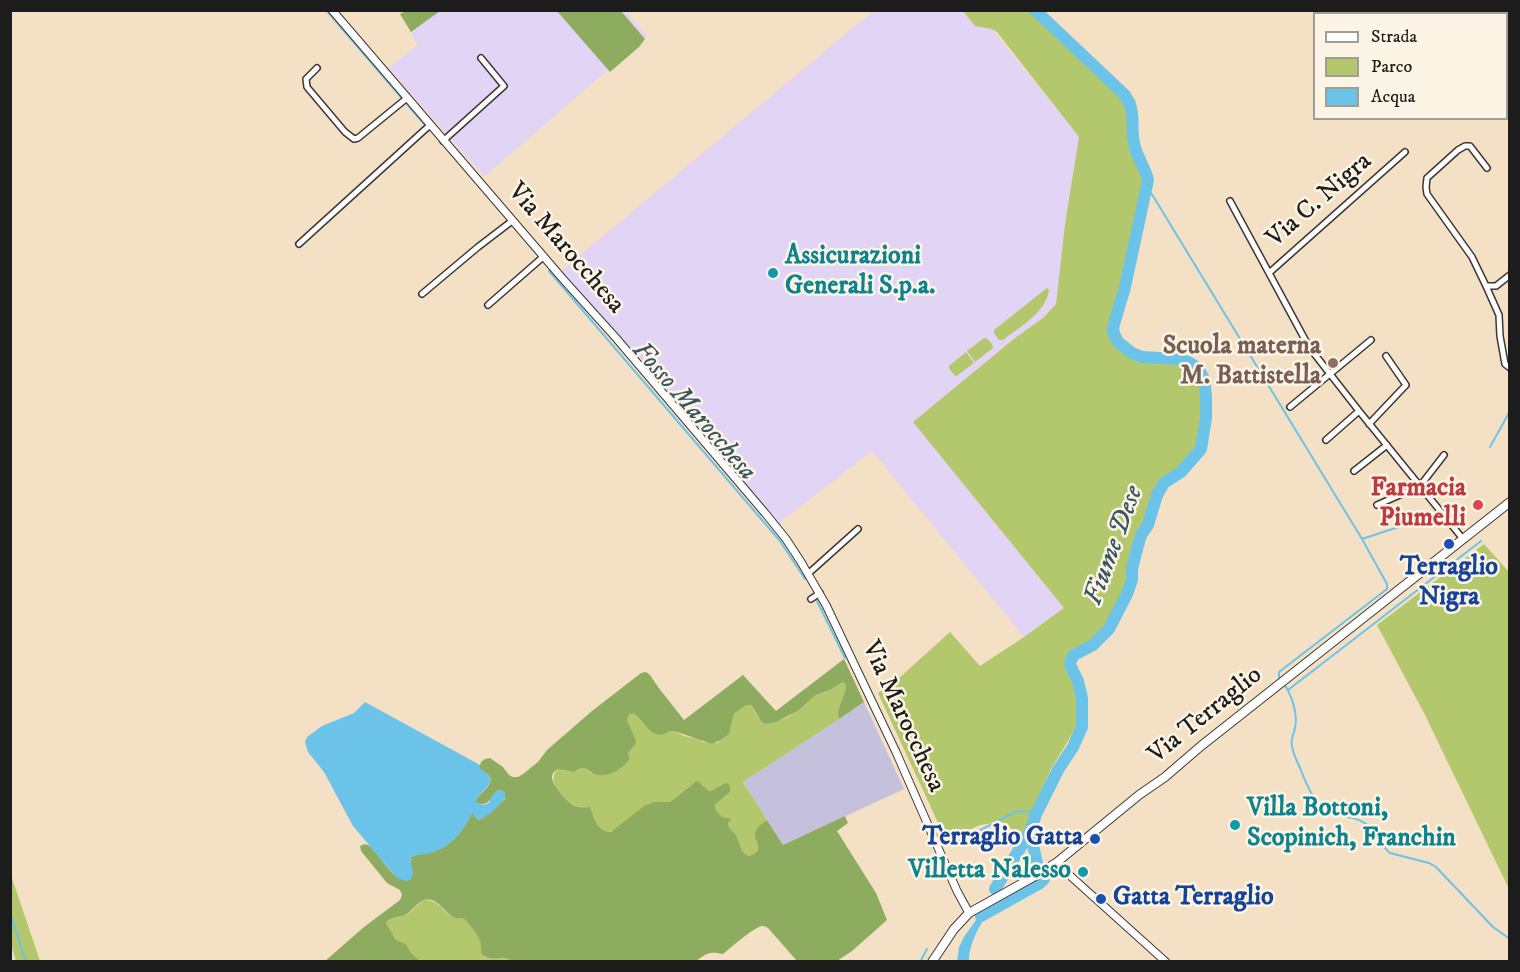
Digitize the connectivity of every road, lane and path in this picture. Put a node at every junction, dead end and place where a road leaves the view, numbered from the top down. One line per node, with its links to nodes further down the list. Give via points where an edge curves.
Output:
1 (332, 10): 4 (street, Via Marocchesa)
2 (481, 58): 6 (street, via 504,86)
3 (317, 68): 4 (street, via 306,79 307,87 354,139)
4 (404, 100): 5 (street, Via Marocchesa)
5 (430, 125): 6 (street, Via Marocchesa); 11 (street)
6 (443, 141): 10 (street, Via Marocchesa)
7 (1405, 152): 13 (street, Via C. Nigra)
8 (1487, 168): 15 (street, via 1470,146 1465,146 1427,178 1426,187 1427,194 1472,256)
9 (1230, 201): 13 (street, Via C. Nigra)
10 (512, 221): 12 (street, Via Marocchesa); 16 (street)
11 (298, 244)
12 (543, 257): 17 (street); 34 (street, Via Marocchesa, via 765,513)
13 (1269, 273): 21 (street, via 1309,347)
14 (1509, 275): 15 (street, via 1496,286)
15 (1486, 286): 20 (street, via 1499,315 1505,363)
16 (422, 294)
17 (488, 305)
18 (1371, 340): 21 (street)
19 (1386, 356): 24 (street, via 1406,385)
20 (1509, 368)
21 (1330, 374): 22 (street); 23 (street)
22 (1290, 408)
23 (1359, 411): 24 (street); 25 (street)
24 (1369, 424): 26 (street)
25 (1326, 440)
26 (1387, 445): 28 (street); 29 (street)
27 (1444, 455): 29 (street)
28 (1354, 471)
29 (1420, 486): 31 (street); 33 (street)
30 (1509, 502): 33 (main road, Via Terraglio)
31 (1377, 506)
32 (858, 529): 34 (street)
33 (1462, 539): 37 (main road, Via Terraglio)
34 (809, 573): 35 (street, Via Marocchesa)
35 (820, 593): 36 (street); 38 (street, Via Marocchesa)
36 (811, 599)
37 (1056, 863): 38 (main road, Via Terraglio); 40 (street)
38 (969, 913): 39 (main road, Via Terraglio)
39 (932, 962)
40 (1166, 962)

